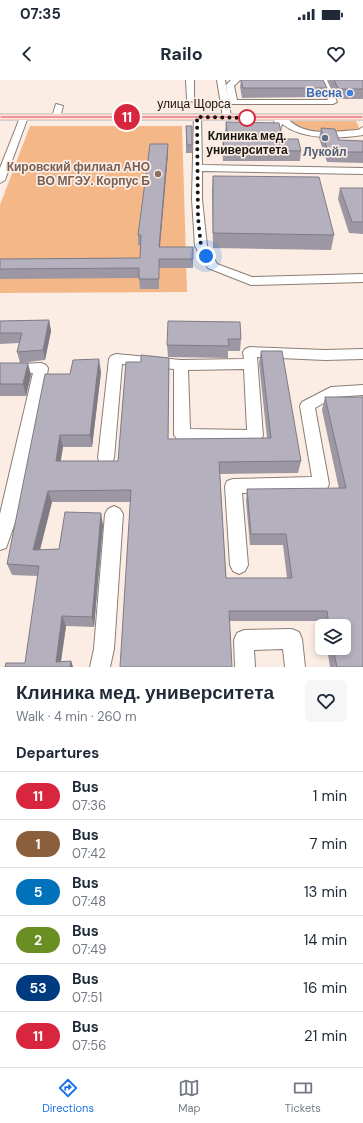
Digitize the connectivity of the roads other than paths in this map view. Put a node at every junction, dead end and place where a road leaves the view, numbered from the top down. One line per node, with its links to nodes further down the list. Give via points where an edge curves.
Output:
1 (190, 80): 5 (lane)
2 (222, 80): 7 (lane)
3 (236, 80): 7 (lane, via 230,85)
4 (323, 80): 7 (lane, via 333,102)
5 (191, 100)
6 (59, 106): 11 (lane)
7 (228, 107): 8 (lane); 12 (main road, улица Щорса); 13 (main road, улица Щорса)
8 (336, 107)
9 (0, 117): 10 (main road, улица Щорса)
10 (24, 117): 11 (main road, улица Щорса); 19 (lane)
11 (56, 117): 12 (main road, улица Щорса)
12 (197, 117): 17 (lane)
13 (279, 118): 14 (main road, улица Щорса); 15 (lane); 16 (lane, via 305,133 361,133)
14 (363, 118)
15 (276, 130)
16 (363, 130)
17 (197, 168): 18 (lane); 20 (lane, via 201,246 212,266 251,281)
18 (363, 171)
19 (0, 180)
20 (363, 278)
21 (363, 354): 22 (lane, via 250,352)
22 (251, 364): 23 (lane); 23 (lane, via 255,436 182,435)
23 (181, 365): 26 (lane, via 116,359)
24 (0, 370): 28 (lane, via 40,368 40,382)
25 (363, 390): 29 (lane, via 331,392 307,406 321,484 233,486)
26 (106, 458)
27 (114, 514): 30 (lane, via 104,649)
28 (0, 542)
29 (239, 565)
30 (100, 667)
31 (245, 667): 32 (lane, via 244,640 292,639)
32 (295, 667)

